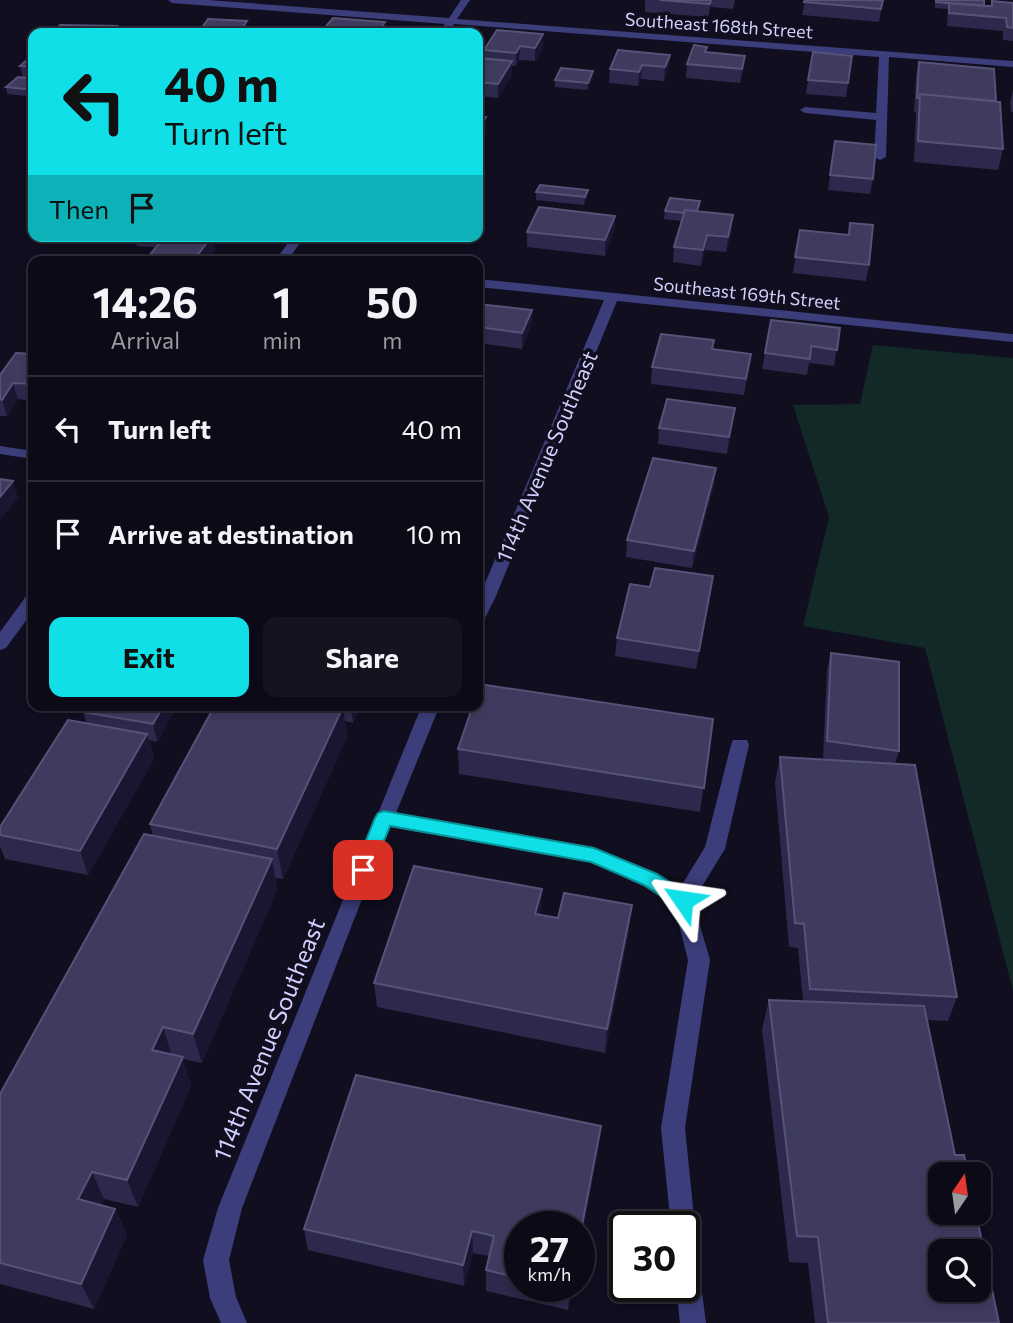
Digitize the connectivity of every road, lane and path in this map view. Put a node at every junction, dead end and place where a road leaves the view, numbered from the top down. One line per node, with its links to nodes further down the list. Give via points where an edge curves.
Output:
1 (172, 0): 3 (street, Southeast 168th Street)
2 (466, 0): 3 (street)
3 (452, 21): 4 (street); 5 (street, Southeast 168th Street)
4 (447, 28)
5 (884, 54): 6 (street, Southeast 168th Street); 8 (street)
6 (1013, 64)
7 (805, 110): 8 (street)
8 (881, 117): 9 (street)
9 (880, 157)
10 (483, 284): 11 (street, Southeast 169th Street)
11 (612, 297): 12 (street, Southeast 169th Street); 16 (street, 114th Avenue Southeast)
12 (1013, 338)
13 (0, 450): 14 (street)
14 (28, 455)
15 (28, 605): 17 (street)
16 (483, 606)
17 (0, 644)
18 (429, 711): 20 (street, 114th Avenue Southeast)
19 (740, 745): 21 (street, via 715,849)
20 (384, 818): 21 (street, via 594,855); 24 (street, 114th Avenue Southeast, via 230,1208 216,1260)
21 (683, 900): 22 (street, via 699,960 673,1128)
22 (681, 1211)
23 (691, 1302): 25 (street)
24 (232, 1321)
25 (693, 1323)

